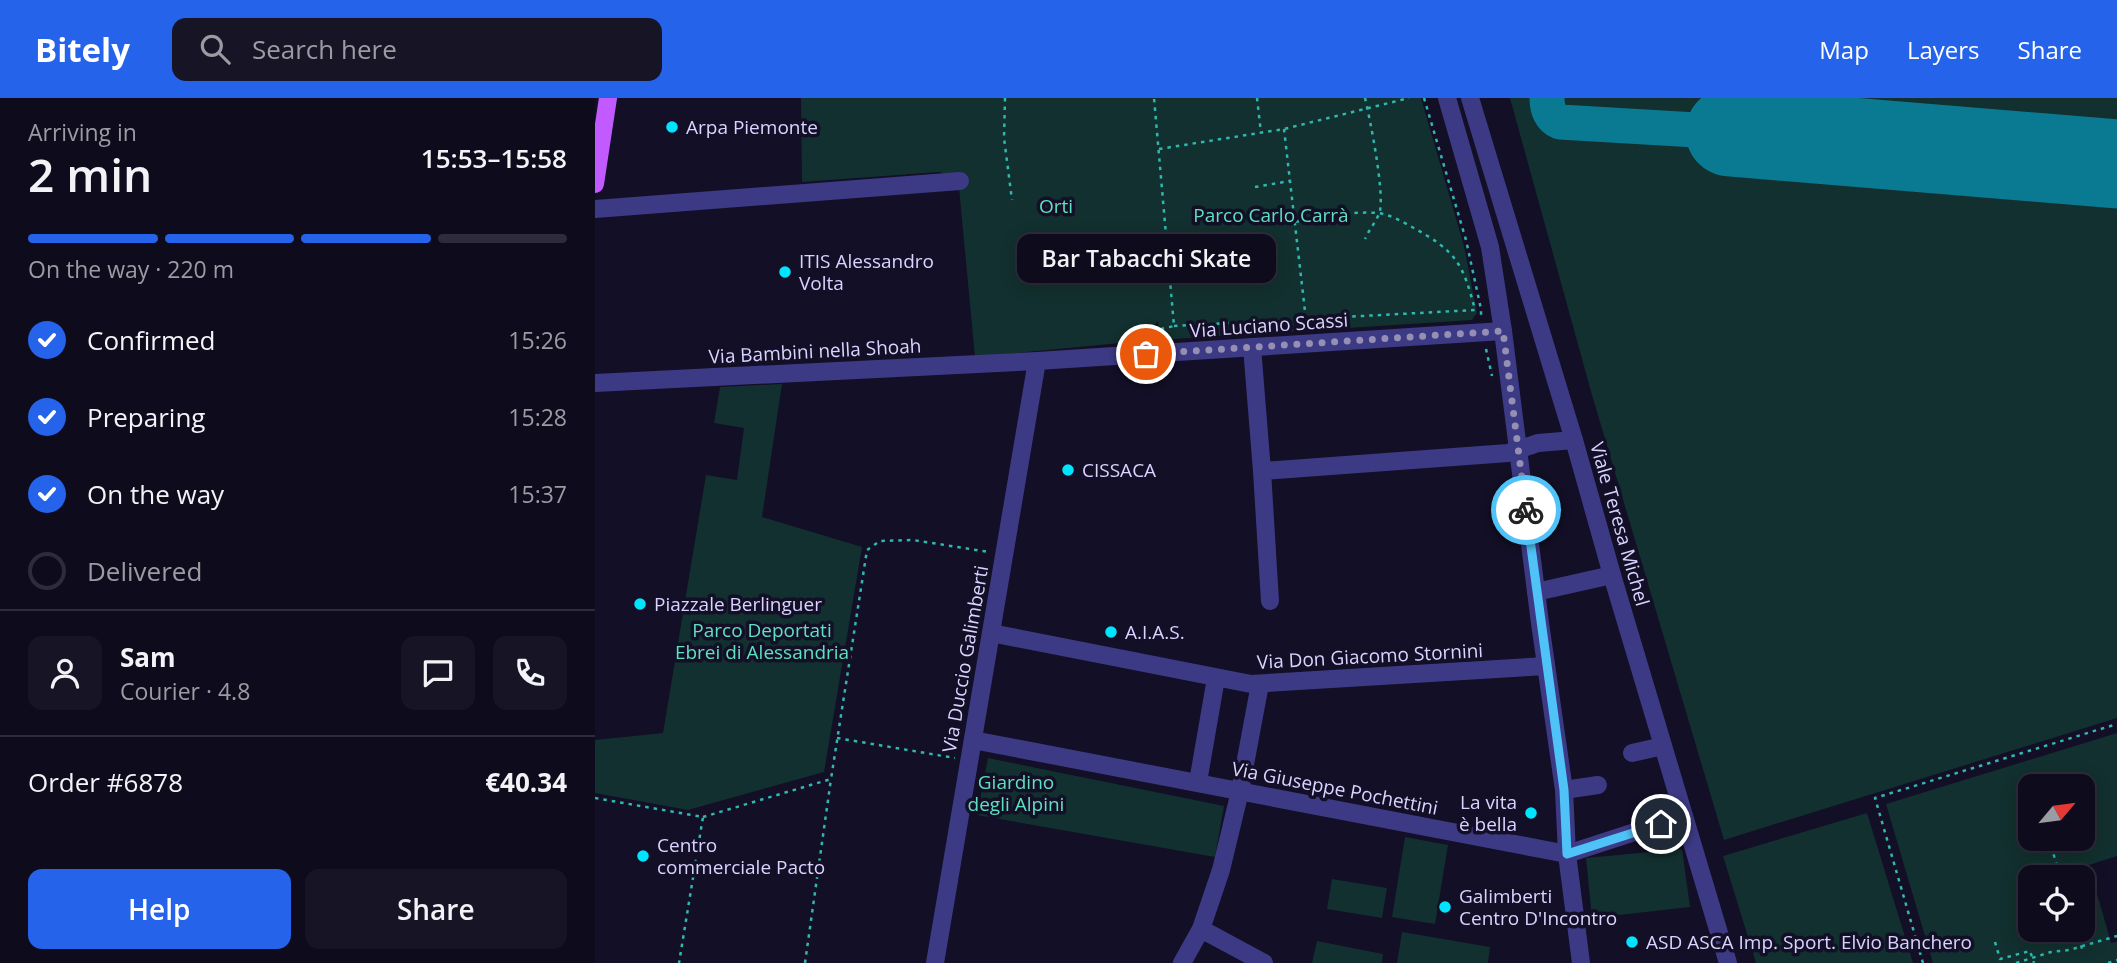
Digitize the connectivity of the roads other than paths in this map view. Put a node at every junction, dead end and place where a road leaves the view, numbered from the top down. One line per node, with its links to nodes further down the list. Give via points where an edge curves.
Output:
1 (608, 98): 5 (main road)
2 (1447, 98): 7 (street, via 1490,247)
3 (1470, 98): 11 (street, Viale Teresa Michel)
4 (960, 181): 6 (street)
5 (595, 184)
6 (595, 209)
7 (1503, 331): 8 (street, Via Luciano Scassi); 12 (street)
8 (1252, 347): 9 (street, Via Luciano Scassi); 13 (street)
9 (1037, 361): 10 (street, Via Bambini nella Shoah); 17 (street, Via Duccio Galimberti)
10 (595, 383)
11 (1574, 440): 12 (street); 14 (street, Viale Teresa Michel)
12 (1519, 450): 13 (street); 15 (street)
13 (1262, 471): 16 (street)
14 (1612, 575): 15 (street); 22 (street, Viale Teresa Michel)
15 (1536, 592): 18 (street)
16 (1269, 601)
17 (991, 634): 19 (street, Via Don Giacomo Stornini); 21 (street, Via Duccio Galimberti)
18 (1546, 666): 20 (street, Via Don Giacomo Stornini); 26 (street)
19 (1216, 678): 20 (street, Via Don Giacomo Stornini); 24 (street)
20 (1260, 684): 27 (street)
21 (974, 740): 24 (street, Via Giuseppe Pochettini); 31 (street, Via Duccio Galimberti)
22 (1663, 746): 23 (street); 28 (street, Viale Teresa Michel)
23 (1632, 753)
24 (1198, 782): 27 (street, Via Giuseppe Pochettini)
25 (1598, 785): 26 (street)
26 (1564, 790): 29 (street)
27 (1240, 791): 29 (street, Via Giuseppe Pochettini); 30 (street)
28 (1684, 816): 29 (street, Via Giuseppe Pochettini); 35 (street, Viale Teresa Michel)
29 (1567, 854): 34 (street)
30 (1201, 929): 32 (street); 33 (street)
31 (935, 963)
32 (1182, 963)
33 (1264, 963)
34 (1580, 963)
35 (1728, 963)

